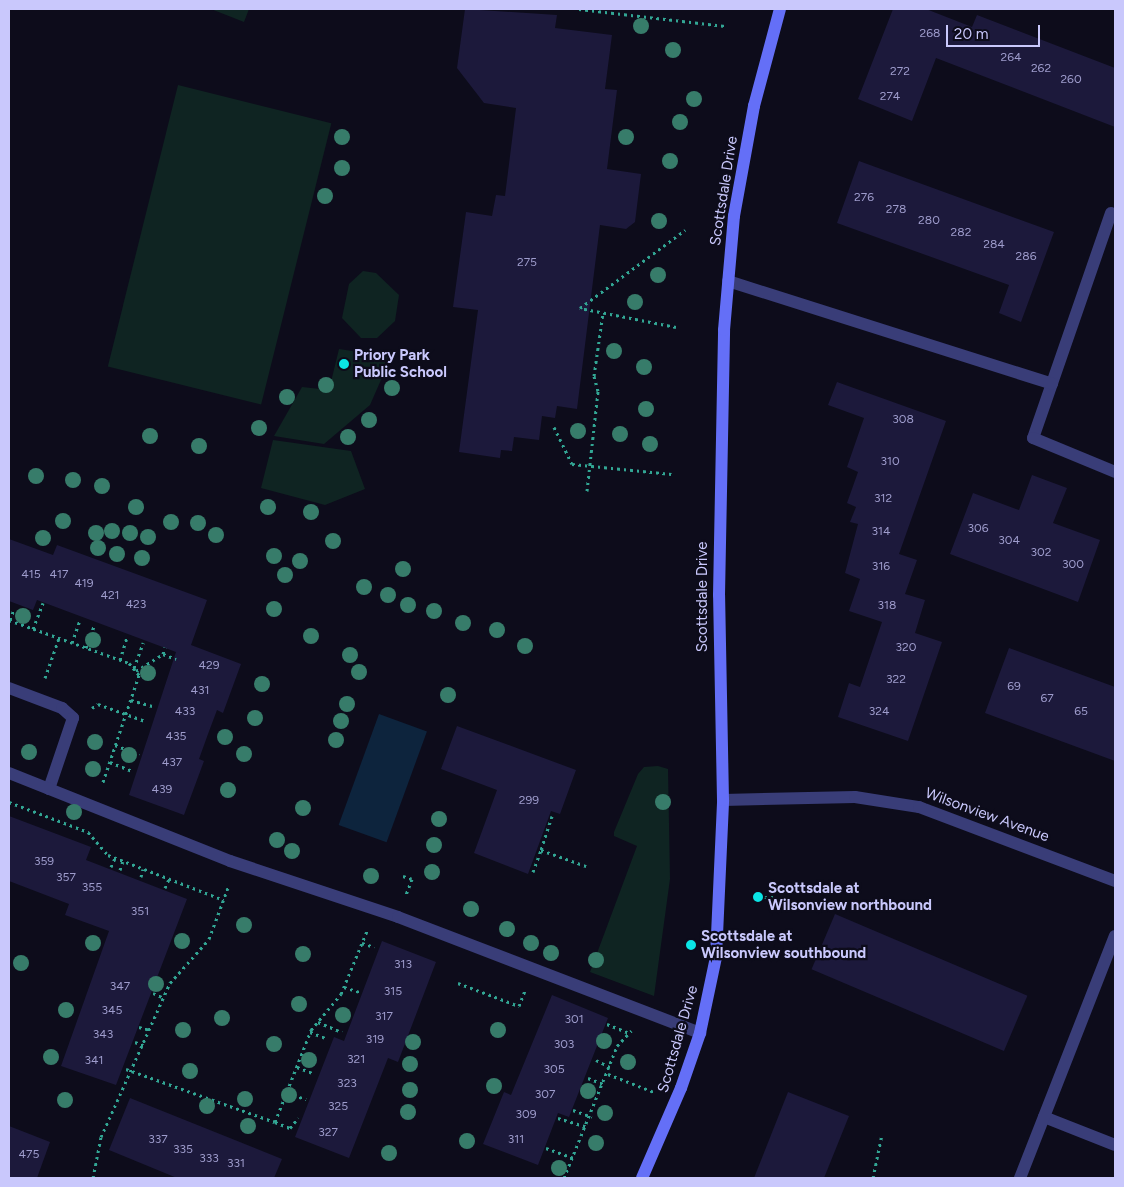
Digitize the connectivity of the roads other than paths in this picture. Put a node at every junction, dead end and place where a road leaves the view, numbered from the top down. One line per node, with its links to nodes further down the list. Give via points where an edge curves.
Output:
1 (780, 9): 3 (street, Scottsdale Drive, via 754,106)
2 (1111, 213): 4 (street)
3 (728, 281): 4 (street); 9 (street, Scottsdale Drive, via 719,595)
4 (1052, 384): 5 (street, via 1033,438)
5 (1115, 472)
6 (9, 688): 8 (street, via 73,718)
7 (9, 773): 8 (street)
8 (49, 789): 12 (street, via 236,863 376,910)
9 (723, 800): 10 (street, Wilsonview Avenue, via 856,797 919,807); 12 (street, Scottsdale Drive, via 721,914)
10 (1115, 881)
11 (1115, 936): 13 (street)
12 (700, 1033): 15 (street, Scottsdale Drive, via 677,1101)
13 (1044, 1117): 14 (street); 16 (street)
14 (1115, 1145)
15 (642, 1178)
16 (1020, 1178)

